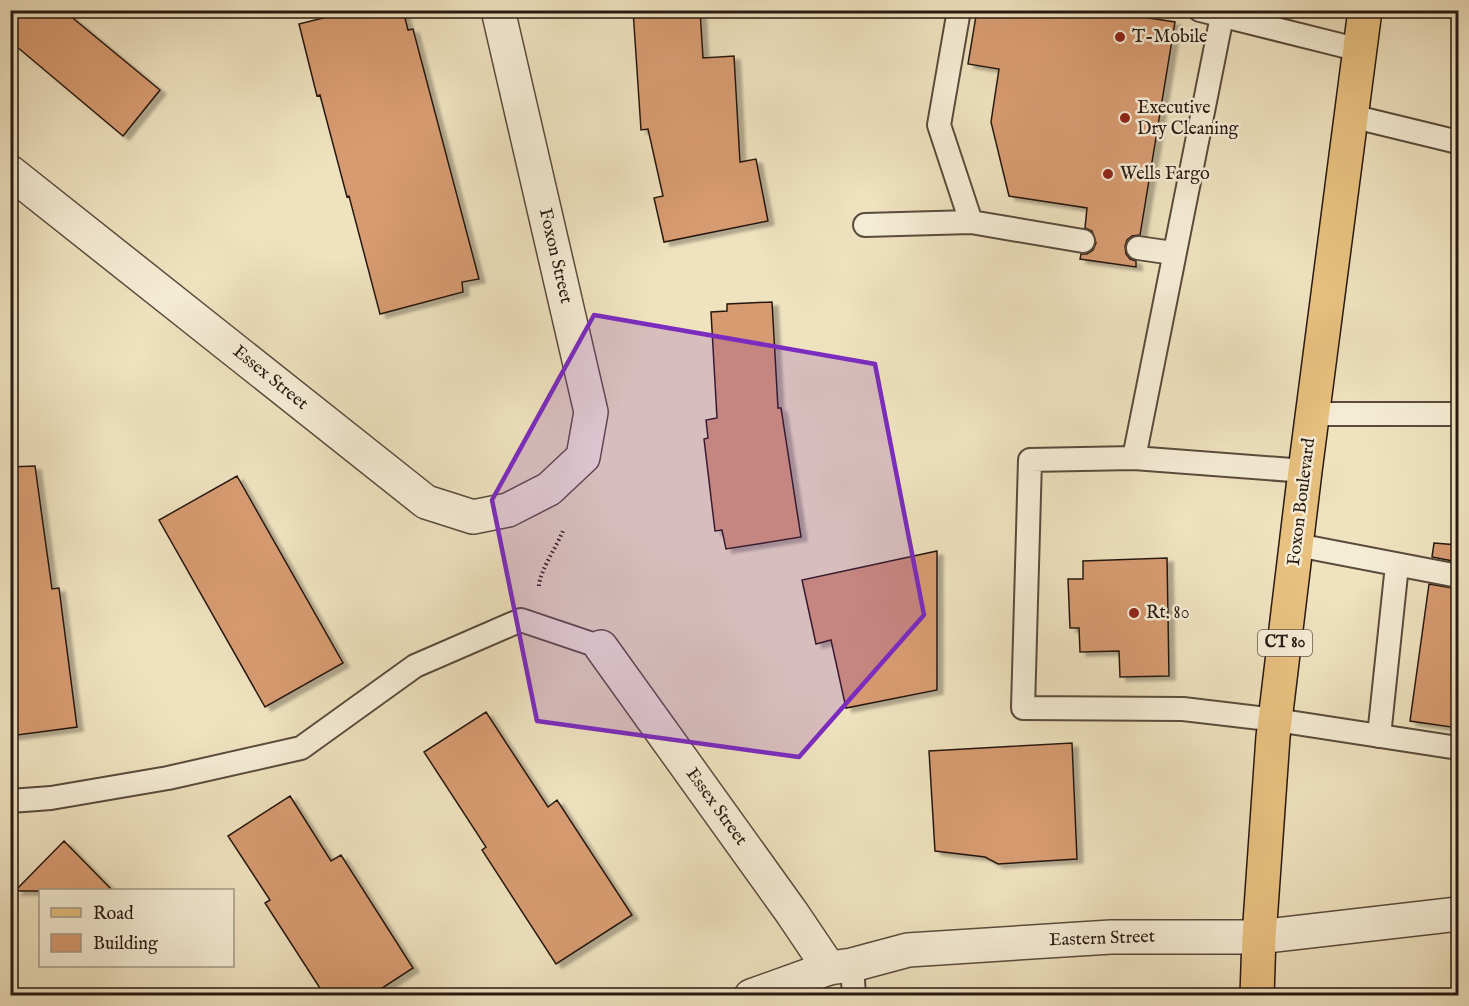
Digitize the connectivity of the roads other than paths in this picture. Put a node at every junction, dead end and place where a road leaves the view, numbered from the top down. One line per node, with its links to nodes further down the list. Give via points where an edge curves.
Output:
1 (498, 10): 18 (street, Foxon Street, via 591,412 583,457)
2 (959, 10): 9 (lane, via 939,125)
3 (1365, 10): 5 (main road, Foxon Boulevard / CT 80)
4 (1211, 13): 5 (lane); 13 (lane)
5 (1360, 50): 6 (main road, Foxon Boulevard / CT 80)
6 (1351, 116): 7 (lane); 14 (main road, Foxon Boulevard / CT 80)
7 (1458, 141)
8 (10, 172): 18 (street, Essex Street, via 426,502 473,517 508,510)
9 (971, 222): 10 (lane); 11 (lane)
10 (865, 225)
11 (1083, 241)
12 (1138, 248): 13 (lane)
13 (1173, 253): 16 (lane)
14 (1313, 414): 15 (lane); 17 (main road, Foxon Boulevard / CT 80)
15 (1458, 414)
16 (1134, 458): 17 (lane); 23 (lane, via 1030,460 1023,708 1184,709)
17 (1305, 471): 19 (main road, Foxon Boulevard / CT 80)
18 (549, 489)
19 (1297, 545): 20 (lane); 23 (main road, Foxon Boulevard / CT 80)
20 (1397, 565): 21 (lane); 24 (lane)
21 (1458, 576)
22 (601, 647): 26 (lane, via 521,620 415,666 301,748 168,778); 29 (street, Essex Street, via 792,913)
23 (1276, 720): 24 (lane); 28 (main road, Foxon Boulevard / CT 80)
24 (1379, 736): 25 (lane)
25 (1458, 748)
26 (10, 801)
27 (1458, 914): 28 (street, Eastern Street)
28 (1259, 937): 29 (street, Eastern Street, via 1111,937 908,950); 31 (main road, Foxon Boulevard / CT 80)
29 (845, 976): 30 (street, Eastern Street)
30 (751, 996)
31 (1257, 996)

